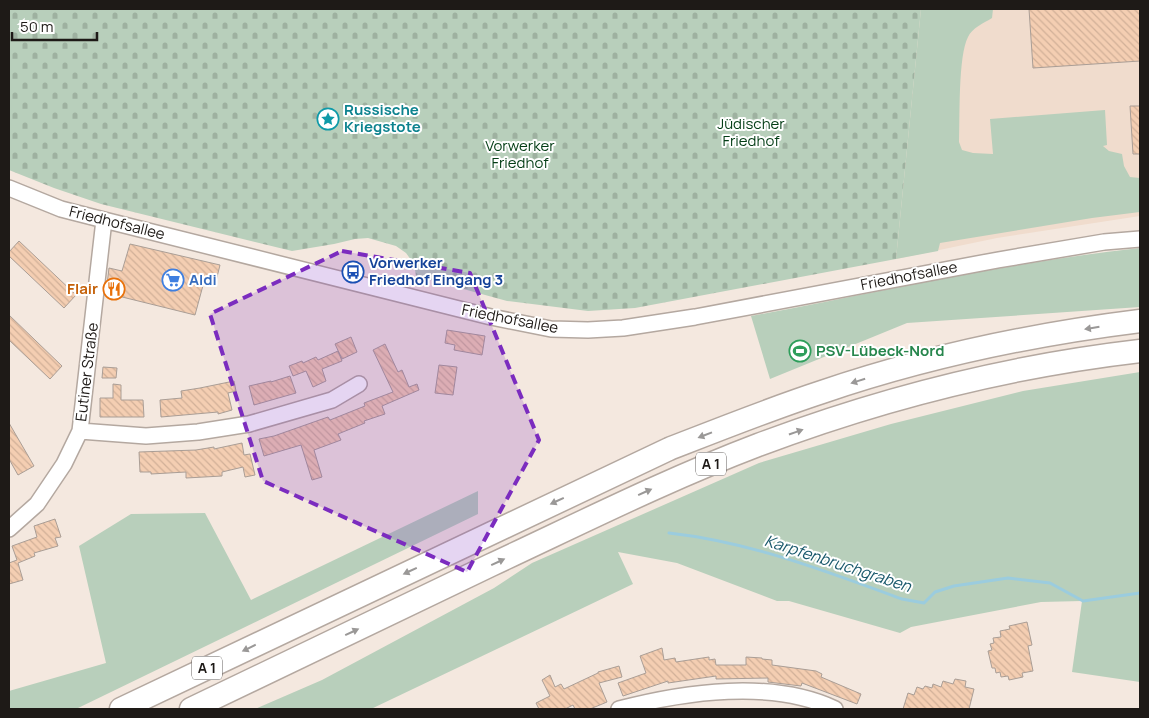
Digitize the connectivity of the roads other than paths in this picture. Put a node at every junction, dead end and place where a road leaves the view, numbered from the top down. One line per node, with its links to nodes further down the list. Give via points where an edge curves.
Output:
1 (9, 188): 2 (street, Friedhofsallee, via 62,209)
2 (104, 220): 3 (street, Friedhofsallee, via 491,317 551,329 588,330 695,317 998,260); 7 (street, Eutiner Straße)
3 (1140, 239)
4 (1140, 321): 9 (highway, A 1, one-way to 9, via 1019,340 905,367 823,391 746,419 669,449)
5 (1140, 352): 10 (highway, A 1, one-way to 5, via 606,510 757,446 925,392 1017,371)
6 (359, 384): 7 (street, via 332,400 249,424 146,436)
7 (80, 431): 8 (street, Eutiner Straße, via 64,464 36,504)
8 (9, 530)
9 (121, 709)
10 (191, 709)
11 (619, 709): 12 (street, via 680,696 731,691 770,692)
12 (835, 709)

